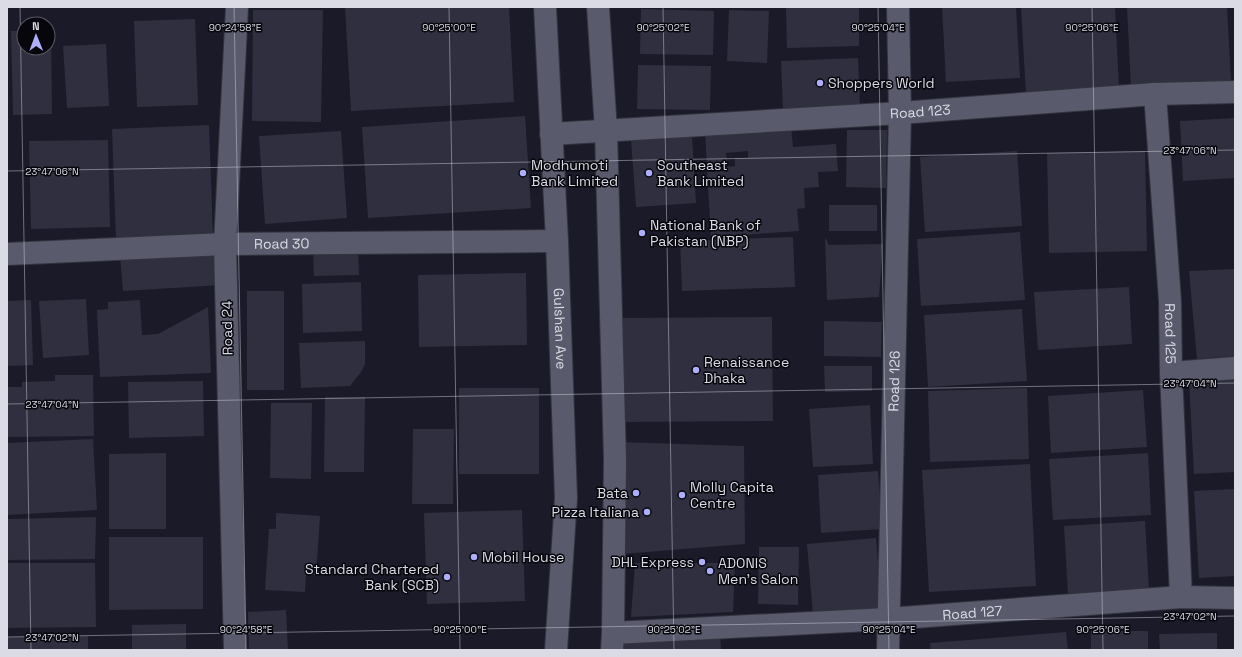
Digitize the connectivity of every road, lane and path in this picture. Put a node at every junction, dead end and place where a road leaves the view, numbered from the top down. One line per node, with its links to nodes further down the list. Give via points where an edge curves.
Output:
1 (237, 7): 11 (street, Road 24)
2 (544, 7): 9 (street, Gulshan Ave)
3 (598, 7): 8 (street)
4 (898, 7): 7 (street, Road 126)
5 (1235, 92): 6 (street, Road 123)
6 (1155, 94): 7 (street, Road 123); 14 (street, Road 125, via 1170,301)
7 (900, 113): 8 (street, Road 123); 17 (street, Road 126)
8 (606, 131): 9 (street, Road 123); 18 (street, via 615,460)
9 (551, 134): 10 (street, Gulshan Ave)
10 (557, 241): 11 (street, Road 30); 20 (street, Gulshan Ave, via 566,498)
11 (225, 244): 12 (street, Road 30); 19 (street, Road 24)
12 (7, 254)
13 (1235, 368): 14 (street)
14 (1172, 372): 15 (street, Road 125)
15 (1181, 597): 16 (street, Road 127); 17 (street, Road 127)
16 (1235, 598)
17 (888, 619): 18 (street, Road 127); 21 (street, Road 126)
18 (613, 641)
19 (235, 650)
20 (556, 650)
21 (888, 650)

